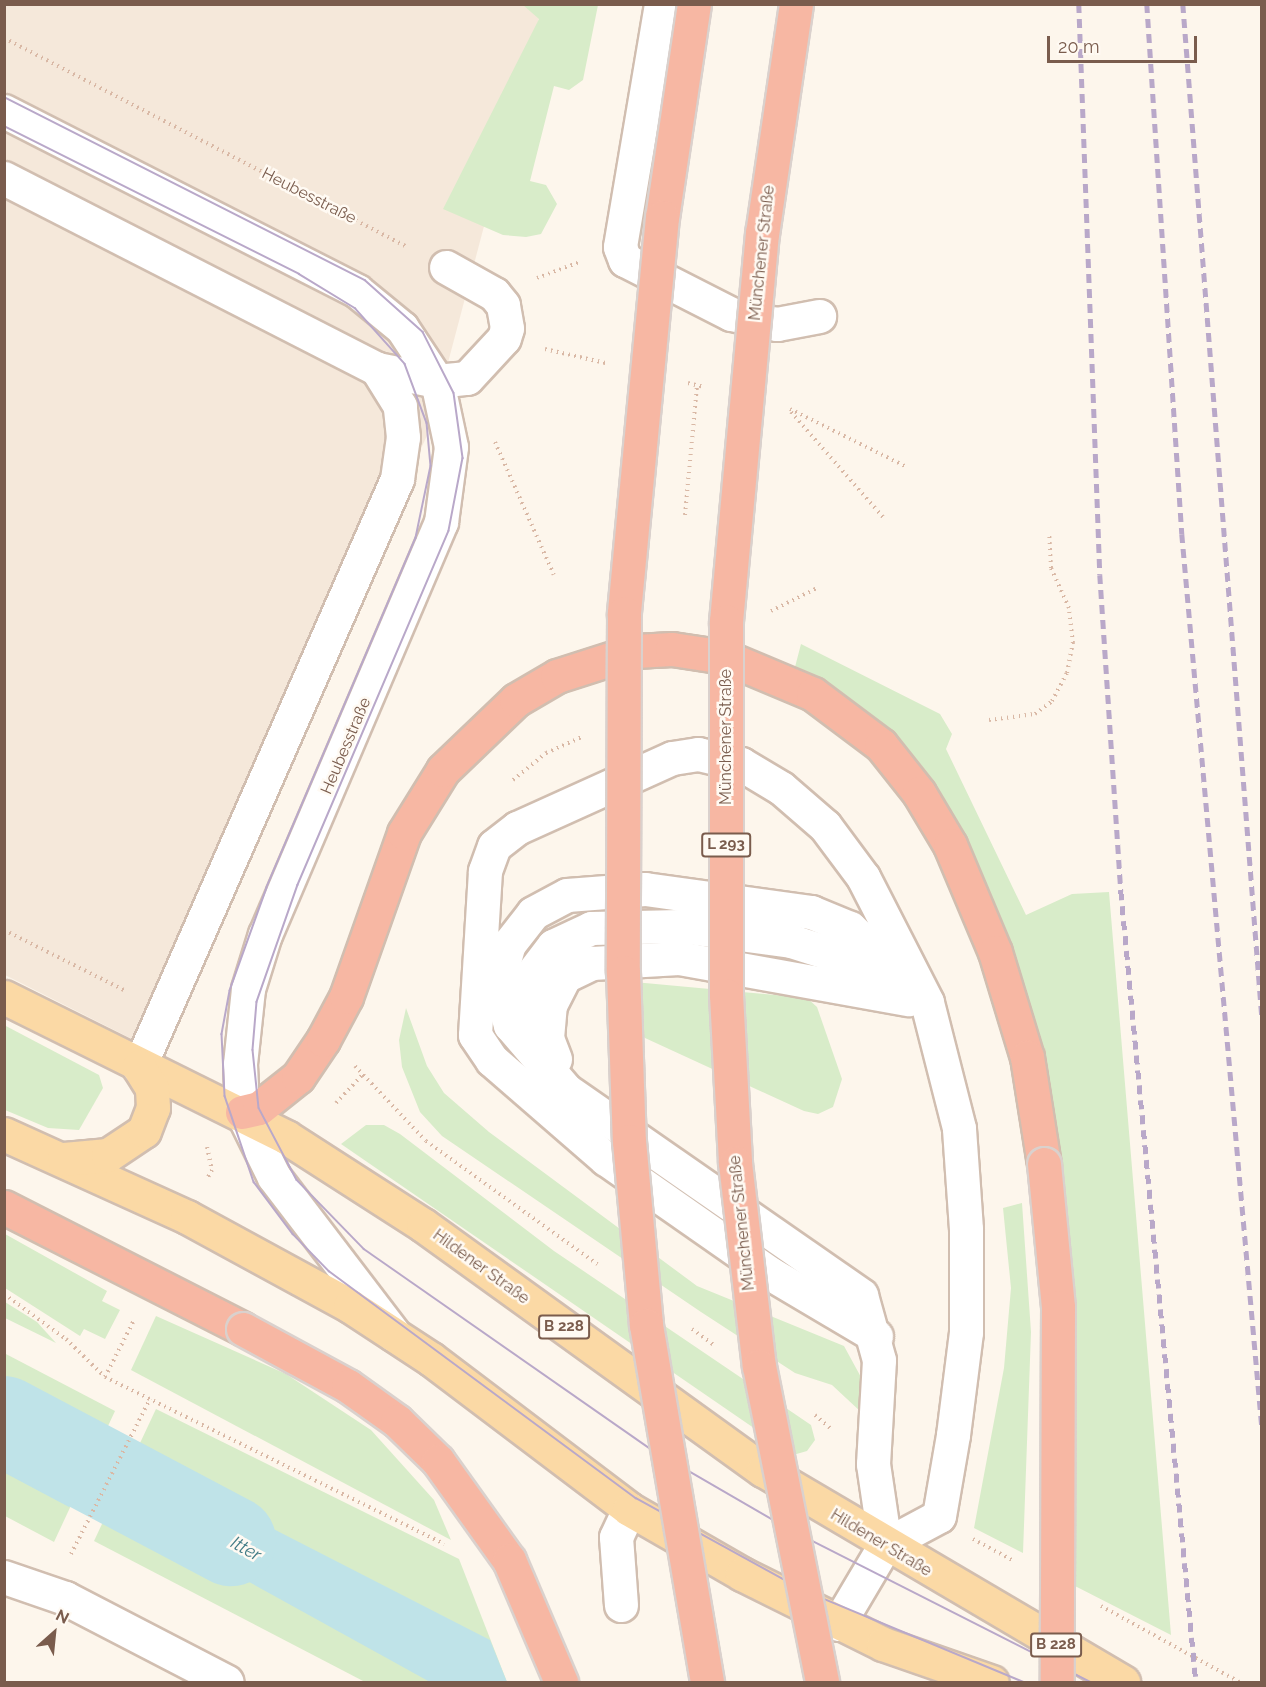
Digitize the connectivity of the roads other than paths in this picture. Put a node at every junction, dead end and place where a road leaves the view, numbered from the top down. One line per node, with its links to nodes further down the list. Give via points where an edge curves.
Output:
1 (661, 4): 7 (street, via 620,247 638,270 731,314 777,324)
2 (694, 4): 27 (highway, bridge, via 662,217 624,613 623,972 629,1141 646,1325)
3 (796, 4): 28 (highway, Münchener Straße / L 293, bridge, via 762,233 726,621 726,995 735,1163 759,1366)
4 (4, 111): 9 (street, Heubesstraße, via 357,291 402,328)
5 (4, 178): 8 (street)
6 (446, 267): 9 (street, via 494,294 506,316 504,338)
7 (819, 316)
8 (378, 369): 9 (street); 12 (street, via 400,406 403,437 397,479 166,1012)
9 (452, 379): 14 (street, Heubesstraße, via 451,447 441,522 266,934 243,1016)
10 (4, 997): 12 (main road, Hildener Straße)
11 (927, 1002): 13 (street, via 679,958 592,963 566,976 550,1005 548,1038); 13 (street, via 850,928 811,912 682,892 595,890 567,895 533,913 509,944 498,982 510,1025); 19 (street, via 862,877 825,826 781,788 721,758 672,758 516,828 494,846 485,871 475,1035 492,1060 606,1159 771,1274); 21 (street, via 959,1128 966,1332 939,1516)
12 (138, 1067): 14 (main road, Hildener Straße); 16 (main road, via 152,1088 153,1108 144,1131 108,1155)
13 (566, 1090): 19 (street, via 861,1295)
14 (242, 1112): 18 (street, via 274,1177); 21 (main road, Hildener Straße / B 228, via 423,1225 671,1407); 30 (highway, bridge, via 259,1108 298,1077 323,1040 345,997 404,833 443,770 516,700 557,676 636,651 672,649 725,657 813,693 881,745 919,793 950,845 995,952 1027,1057 1044,1164 1058,1307)
15 (4, 1134): 16 (main road)
16 (63, 1159): 18 (main road, via 187,1217)
17 (4, 1207): 26 (highway, bridge, via 348,1386 438,1461 509,1560)
18 (394, 1334): 20 (main road)
19 (876, 1336): 21 (street, via 881,1398 874,1473)
20 (629, 1509): 23 (street, via 616,1537); 24 (main road)
21 (885, 1545): 24 (street); 31 (main road, Hildener Straße / B 228)
22 (5, 1584): 25 (street, via 65,1598)
23 (621, 1605)
24 (838, 1623): 29 (main road)
25 (227, 1683)
26 (561, 1683)
27 (707, 1683)
28 (822, 1683)
29 (992, 1683)
30 (1057, 1683)
31 (1123, 1683)

